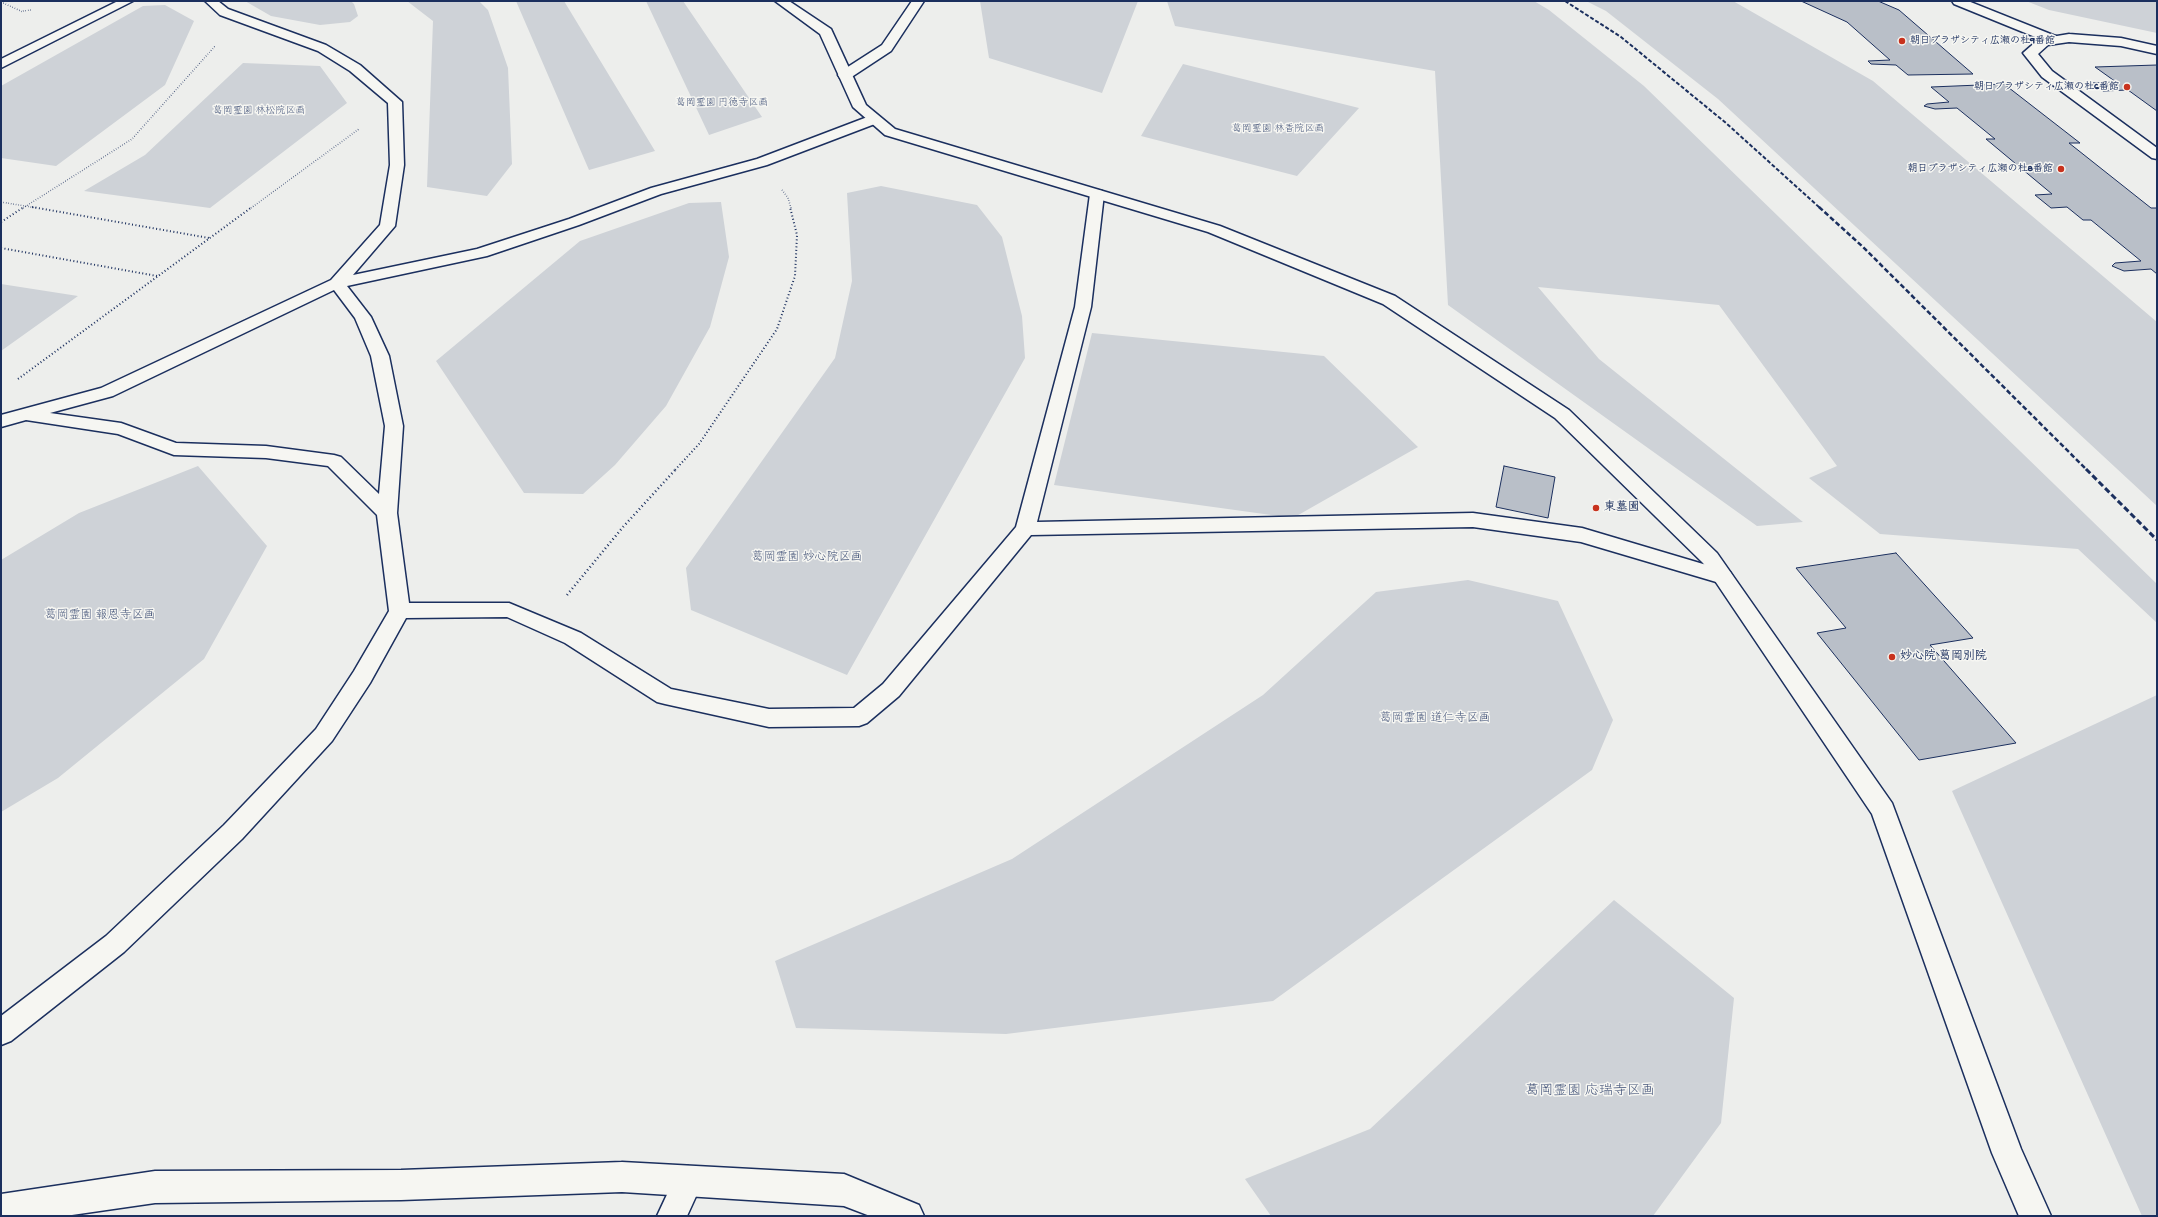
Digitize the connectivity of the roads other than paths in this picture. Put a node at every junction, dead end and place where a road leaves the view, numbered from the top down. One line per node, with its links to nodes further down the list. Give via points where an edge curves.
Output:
1 (127, 1): 8 (lane)
2 (211, 1): 13 (lane, via 224,12 322,48 355,68 395,102 398,165 387,226)
3 (781, 1): 9 (street, via 826,32)
4 (918, 1): 9 (lane, via 887,48)
5 (1958, 1): 6 (lane)
6 (2054, 40): 7 (street, via 2093,38); 11 (street, via 2044,42 2030,53 2047,74)
7 (2157, 50)
8 (1, 64)
9 (845, 75): 10 (street, via 860,107)
10 (875, 120): 12 (street, via 890,132); 13 (lane, via 762,162 656,191 481,253)
11 (2157, 155)
12 (1097, 194): 17 (lane, via 1083,307); 18 (street, via 1214,229 1389,300 1562,414 1710,558)
13 (337, 283): 14 (lane, via 107,392); 16 (lane, via 363,317 380,356 394,426)
14 (24, 415): 15 (lane); 16 (lane, via 121,429 174,449 266,452 334,461)
15 (1, 421)
16 (387, 513): 19 (lane)
17 (1024, 529): 18 (lane, via 1473,520 1582,535); 19 (lane, via 891,690 858,717 769,718 665,696 573,638 509,610)
18 (1723, 577): 25 (street, via 1883,810 2007,1153)
19 (400, 612): 20 (lane, via 324,735 233,832 115,944)
20 (1, 1032)
21 (688, 1181): 22 (street, via 622,1177 401,1185 155,1187); 23 (lane); 24 (street, via 844,1190)
22 (1, 1210)
23 (672, 1216)
24 (908, 1216)
25 (2035, 1216)

